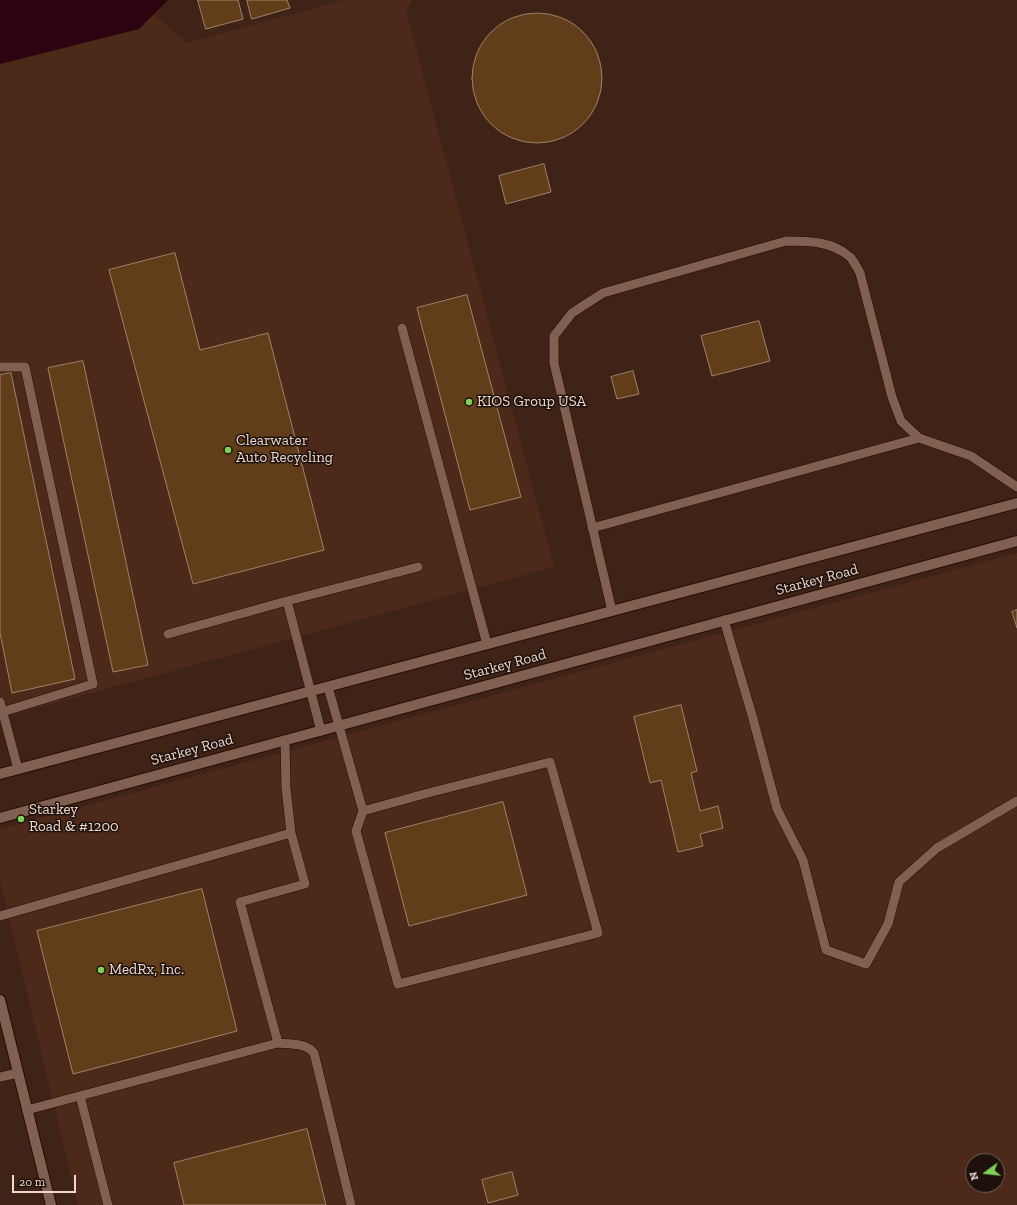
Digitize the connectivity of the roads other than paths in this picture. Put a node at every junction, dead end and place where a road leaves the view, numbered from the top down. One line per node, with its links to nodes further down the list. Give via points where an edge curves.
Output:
1 (402, 328): 13 (lane)
2 (0, 367): 17 (lane, via 25,366 93,684)
3 (919, 438): 4 (lane, via 971,456); 6 (lane); 6 (lane, via 901,421 892,397 860,273 850,258 836,247 814,241 786,241 603,293 572,313 554,336 554,363)
4 (1017, 487)
5 (1017, 503): 10 (main road, Starkey Road)
6 (592, 528): 10 (lane)
7 (1017, 541): 11 (main road, Starkey Road)
8 (418, 567): 9 (lane)
9 (287, 601): 12 (lane); 15 (lane)
10 (612, 611): 13 (main road, Starkey Road)
11 (724, 620): 18 (main road, Starkey Road); 23 (lane, via 776,809 803,860 826,950 866,964 888,924 899,882 936,848)
12 (168, 634)
13 (487, 644): 14 (main road, Starkey Road)
14 (328, 687): 15 (main road, Starkey Road); 18 (lane)
15 (311, 691): 19 (lane); 21 (main road, Starkey Road)
16 (0, 702): 17 (lane)
17 (2, 712): 21 (lane)
18 (338, 726): 19 (main road, Starkey Road); 24 (lane)
19 (321, 730): 20 (main road, Starkey Road)
20 (285, 740): 25 (main road, Starkey Road); 26 (lane, via 286,788)
21 (18, 770): 22 (main road, Starkey Road)
22 (0, 774)
23 (1017, 801)
24 (363, 811): 24 (lane, via 550,762 598,933 398,984 356,831)
25 (0, 818)
26 (291, 833): 27 (lane); 29 (lane, via 305,884 240,902)
27 (0, 916)
28 (0, 1000): 30 (main road)
29 (278, 1043): 32 (lane); 36 (lane, via 304,1047 314,1052)
30 (18, 1073): 31 (lane); 33 (main road)
31 (0, 1077)
32 (80, 1096): 33 (lane); 35 (lane)
33 (27, 1110): 34 (main road)
34 (50, 1205)
35 (108, 1205)
36 (351, 1205)

